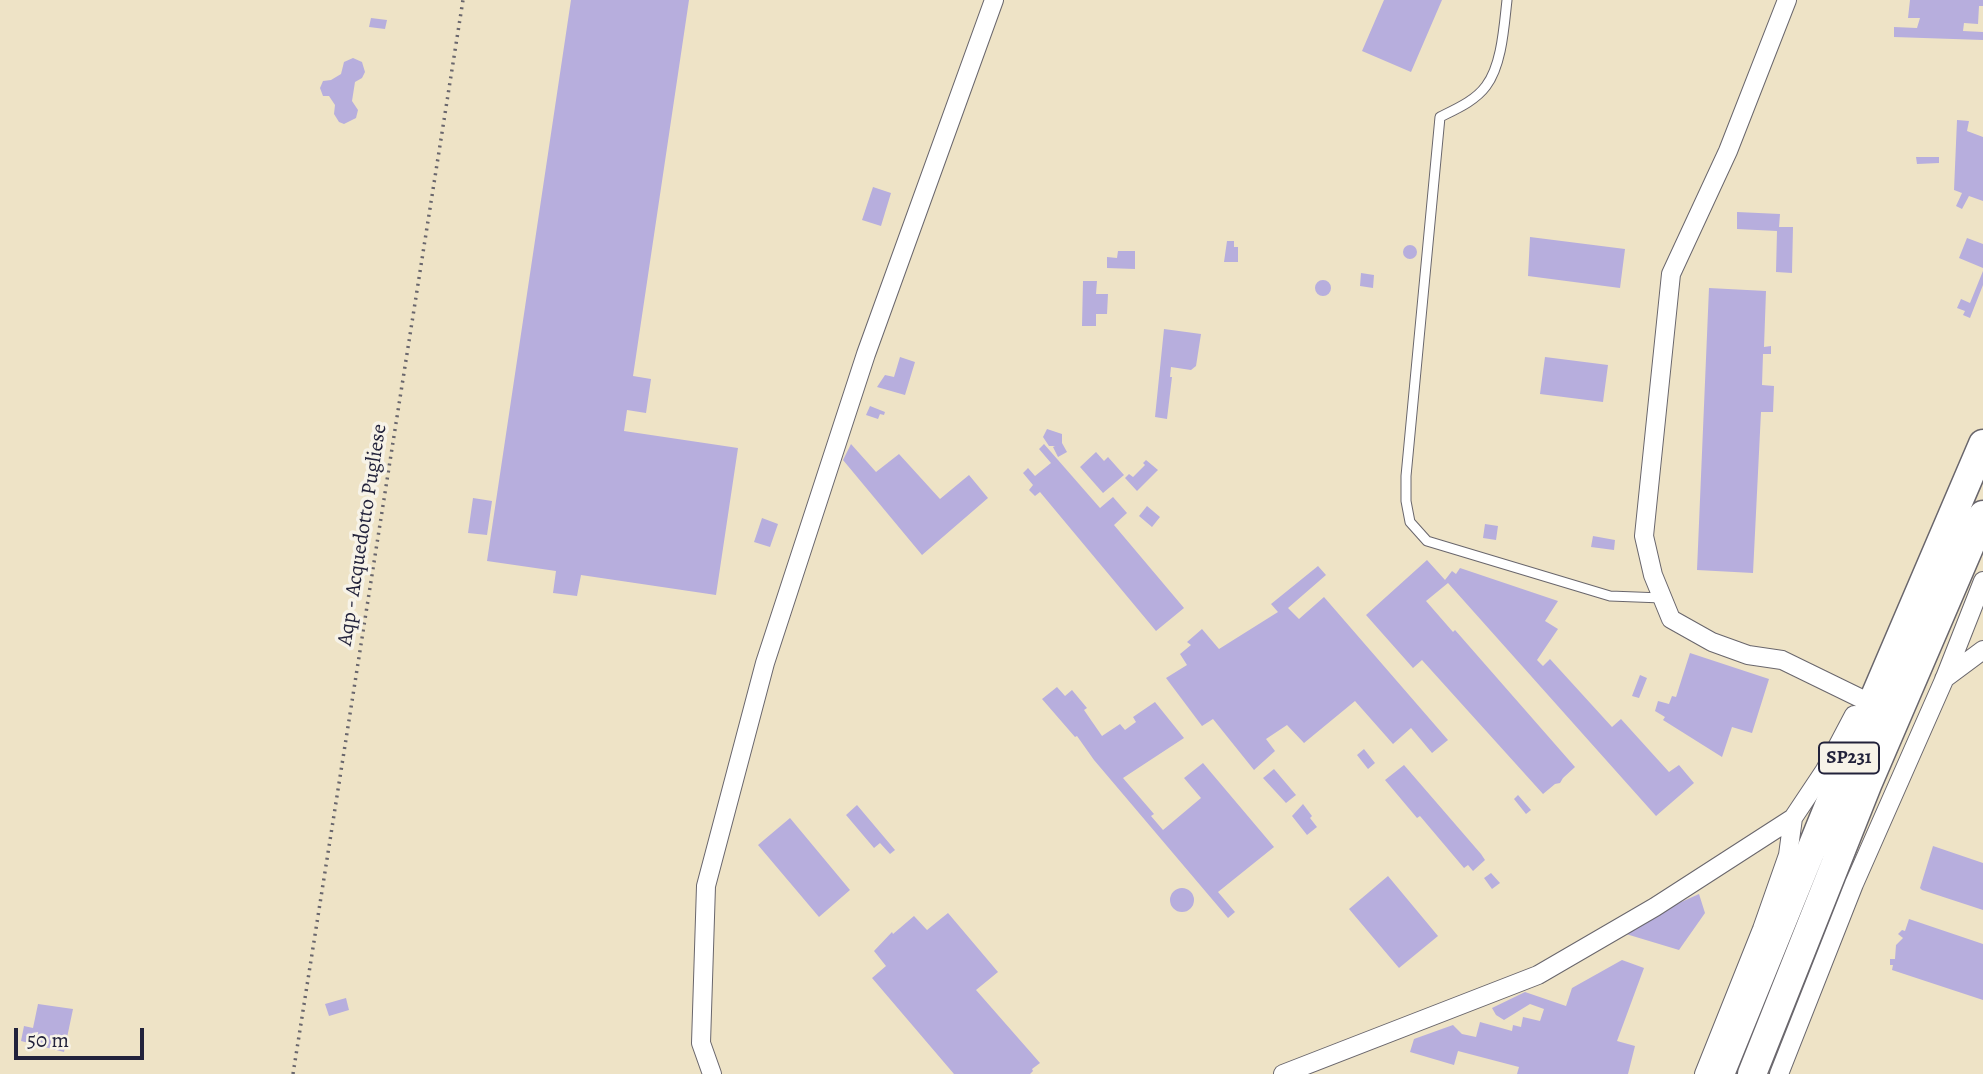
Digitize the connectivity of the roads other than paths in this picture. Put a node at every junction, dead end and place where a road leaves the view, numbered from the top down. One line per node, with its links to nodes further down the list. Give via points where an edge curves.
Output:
1 (994, 0): 13 (street, via 866,354 769,650 706,886 702,1043)
2 (1507, 0): 8 (lane, via 1501,50 1486,86 1440,117 1406,476 1410,522 1427,541 1610,596)
3 (1787, 0): 8 (street, via 1728,151 1671,274 1644,536)
4 (1983, 444): 7 (highway, SP231)
5 (1983, 515): 17 (highway, SP231, via 1867,785)
6 (1983, 581): 10 (street, SP231)
7 (1920, 589): 11 (street); 16 (highway, SP231)
8 (1662, 598): 11 (street, via 1671,619 1712,642 1748,655 1782,660)
9 (1983, 650): 10 (street)
10 (1944, 680): 18 (street, SP231, via 1854,884)
11 (1862, 699): 12 (street, via 1825,770)
12 (1793, 818): 14 (street, via 1538,975); 15 (street, via 1788,855)
13 (712, 1074)
14 (1283, 1074)
15 (1704, 1074)
16 (1720, 1074)
17 (1752, 1074)
18 (1779, 1074)

